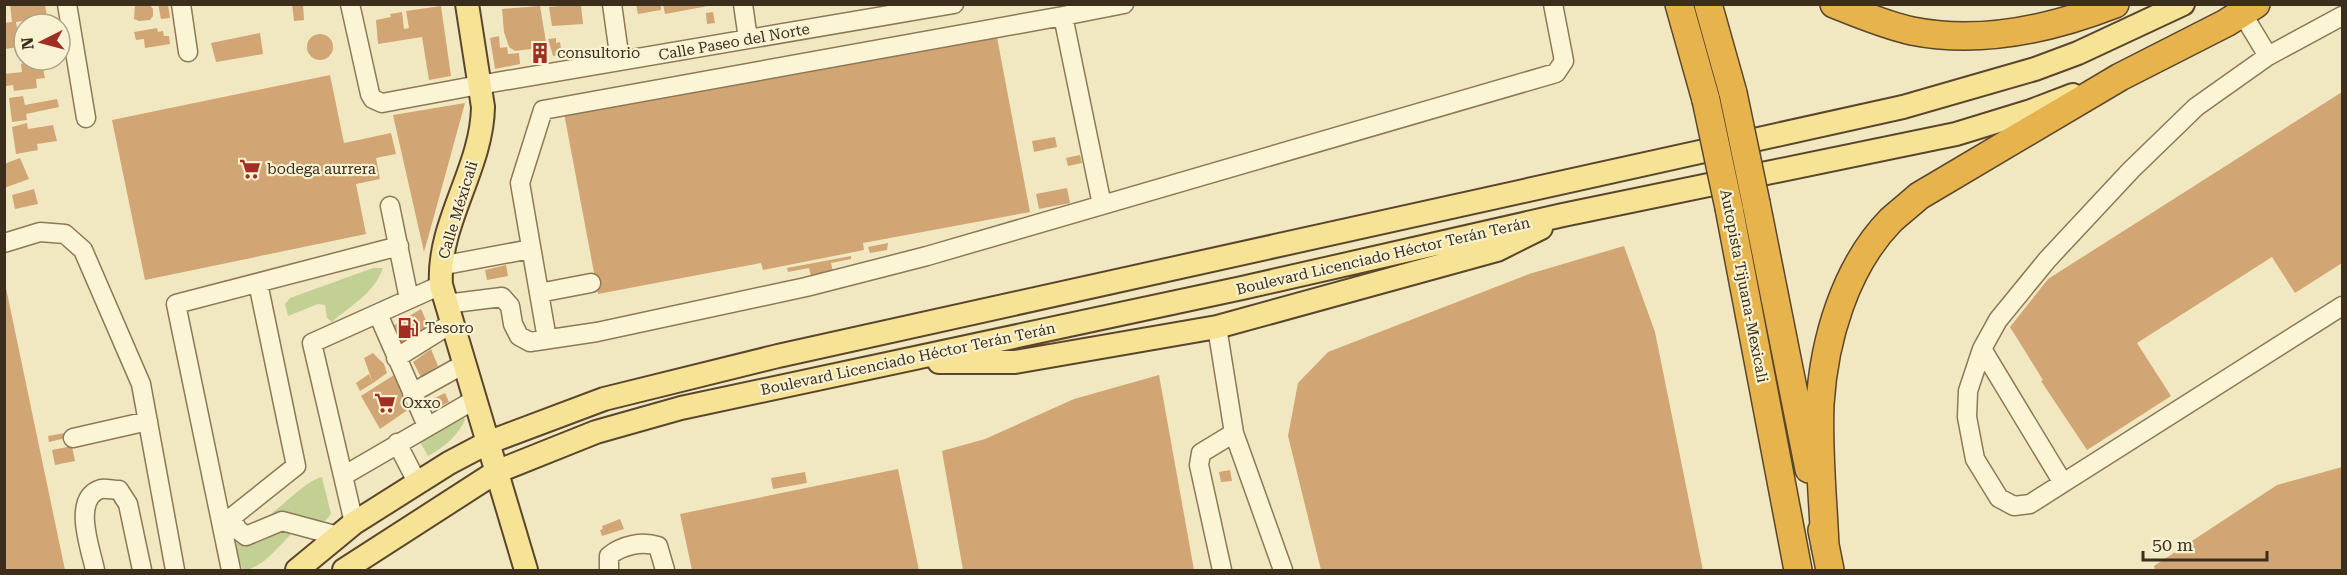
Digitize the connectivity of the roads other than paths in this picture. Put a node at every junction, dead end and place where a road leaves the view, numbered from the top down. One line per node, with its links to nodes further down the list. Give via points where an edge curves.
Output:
1 (67, 4): 25 (street)
2 (181, 4): 20 (street)
3 (350, 4): 24 (street, Calle Paseo del Norte, via 373,99 382,103)
4 (467, 4): 24 (main road, Calle Méxicali)
5 (612, 4): 22 (street)
6 (743, 4): 19 (street)
7 (954, 4): 16 (street, Calle Paseo del Norte)
8 (1124, 4): 17 (street)
9 (1554, 4): 26 (street, via 1564,61 1556,73)
10 (1679, 4): 71 (highway, Autopista Tijuana-Mexicali, bridge, via 1706,100 1729,208)
11 (1708, 4): 59 (highway, Autopista Tijuana-Mexicali, bridge, via 1733,93)
12 (1834, 4): 13 (highway, via 1914,31 1971,35 2041,28)
13 (2115, 4)
14 (2183, 4): 51 (main road, Boulevard Licenciado Héctor Terán Terán, via 2035,69 1903,107 675,380 604,399)
15 (2249, 9): 21 (street); 23 (highway, Boulevard Licenciado Héctor Terán Terán)
16 (874, 11): 19 (street, Calle Paseo del Norte)
17 (1063, 16): 26 (street); 31 (street, via 543,110 520,183)
18 (2343, 16): 21 (street)
19 (748, 39): 22 (street, Calle Paseo del Norte)
20 (188, 52)
21 (2268, 56): 41 (street, via 2196,107 2131,170 2047,260 1998,320)
22 (620, 61): 24 (street, Calle Paseo del Norte)
23 (2120, 77): 28 (main road, Boulevard Licenciado Héctor Terán Terán, via 1956,134); 59 (highway, via 1919,196 1890,221 1864,256 1839,306 1827,352 1820,405)
24 (479, 85): 35 (main road, Calle Méxicali, via 483,121 455,211)
25 (86, 118)
26 (1102, 205): 40 (street, via 806,287)
27 (390, 206): 30 (street)
28 (1563, 215): 39 (main road, via 1497,250); 43 (main road, Boulevard Licenciado Héctor Terán Terán)
29 (4, 243): 47 (street, via 40,232 65,234 83,250 141,384)
30 (399, 246): 32 (street); 36 (street)
31 (531, 249): 34 (street); 35 (street)
32 (258, 283): 57 (street, via 296,466); 57 (street, via 176,304)
33 (591, 284): 34 (street)
34 (539, 293): 40 (street)
35 (445, 294): 36 (street); 40 (street, via 502,297 510,306 519,336 530,342); 42 (street); 44 (main road)
36 (409, 299): 38 (street)
37 (2343, 306): 56 (street)
38 (378, 314): 42 (street); 54 (street, via 312,344)
39 (1217, 327): 43 (main road, via 1015,362); 49 (street)
40 (547, 339)
41 (1982, 349): 56 (street); 56 (street, via 1968,391 1967,417 1974,459 2000,498 2014,506 2030,504)
42 (396, 358): 45 (street)
43 (896, 362): 53 (main road, Boulevard Licenciado Héctor Terán Terán, via 644,418 596,432)
44 (464, 364): 45 (street); 46 (main road)
45 (412, 393): 48 (street)
46 (474, 400): 48 (street); 51 (main road)
47 (148, 421): 50 (street); 62 (street)
48 (427, 426): 52 (street)
49 (1234, 433): 69 (street, via 1201,453 1199,465); 70 (street)
50 (73, 438)
51 (487, 443): 53 (main road); 55 (main road, Boulevard Licenciado Héctor Terán Terán)
52 (397, 444): 54 (street); 55 (street)
53 (496, 472): 65 (main road, Boulevard Licenciado Héctor Terán Terán); 66 (main road)
54 (343, 476): 58 (street)
55 (417, 482): 58 (main road, Boulevard Licenciado Héctor Terán Terán)
56 (2064, 483)
57 (226, 522): 58 (street, via 246,536 282,521); 63 (street)
58 (346, 530): 64 (main road, Boulevard Licenciado Héctor Terán Terán)
59 (1827, 558)
60 (95, 570): 61 (street, via 83,513 87,498 101,489 119,490 128,504)
61 (142, 570)
62 (175, 570)
63 (231, 570)
64 (297, 570)
65 (344, 570)
66 (526, 570)
67 (609, 570): 68 (street, via 609,556 618,548 647,543 658,546)
68 (665, 570)
69 (1222, 570)
70 (1283, 570)
71 (1798, 570)

